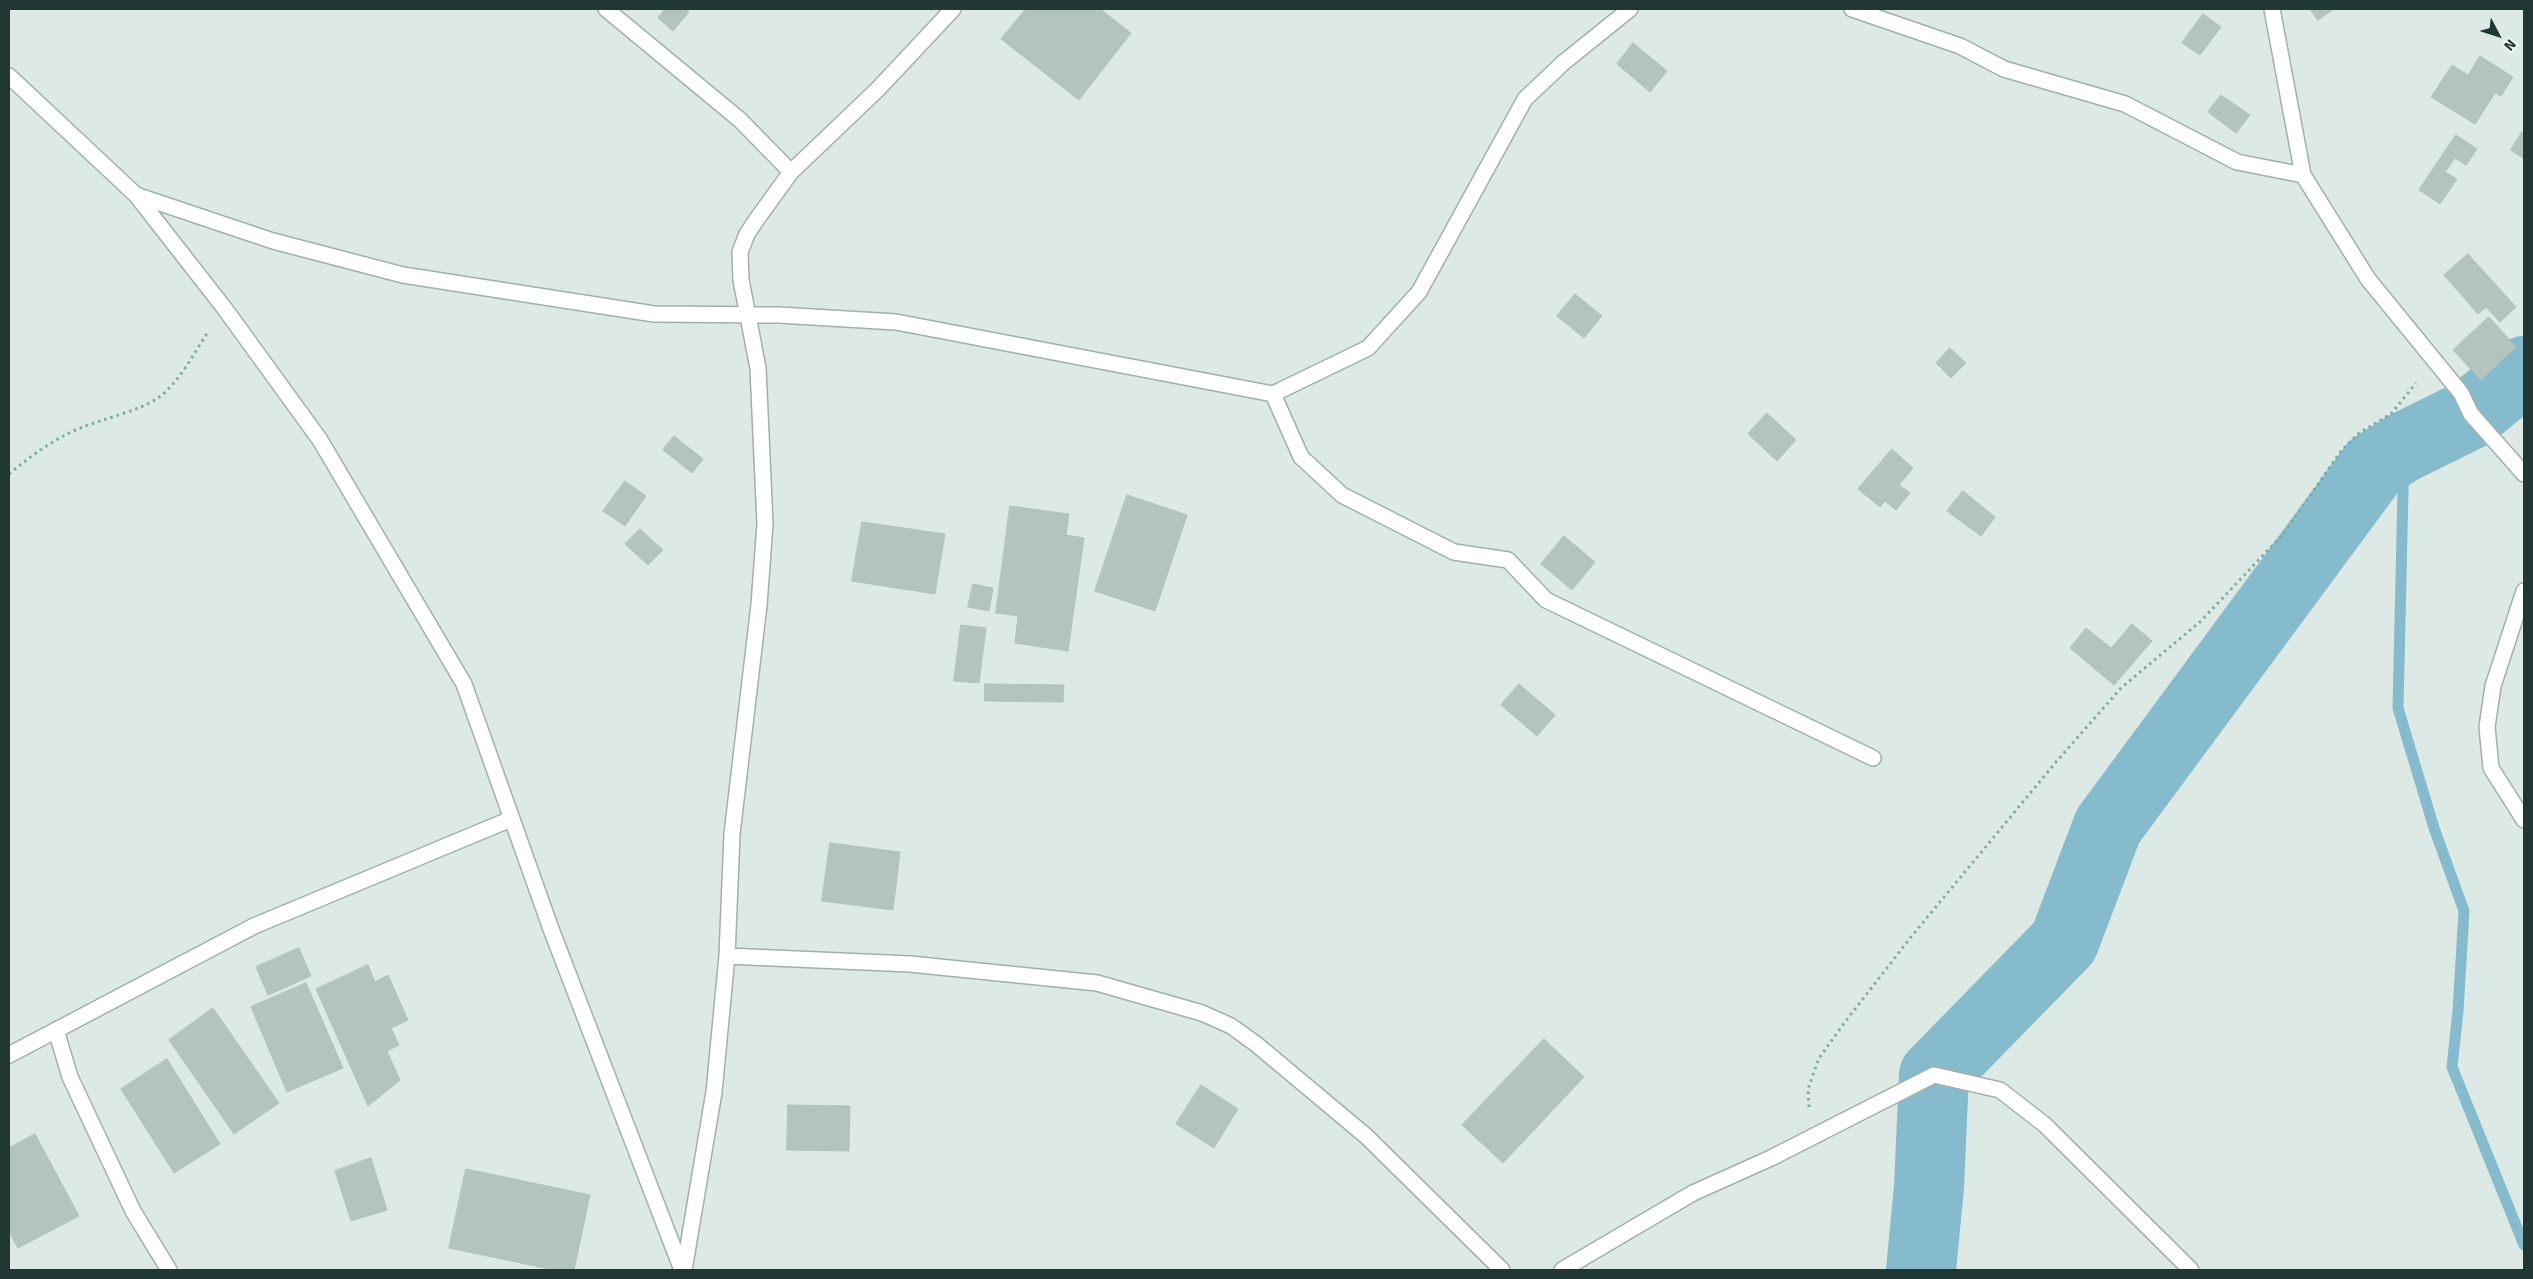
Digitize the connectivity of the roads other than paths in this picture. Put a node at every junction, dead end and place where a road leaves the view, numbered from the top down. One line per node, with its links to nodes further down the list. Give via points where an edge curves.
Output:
1 (606, 9): 7 (street, via 740,120)
2 (953, 9): 7 (street, via 865,102)
3 (1630, 9): 11 (street, via 1563,63 1525,99 1419,292 1368,348)
4 (1852, 9): 8 (street, via 1960,46 2004,69 2125,104 2237,162)
5 (2272, 9): 8 (street)
6 (9, 76): 9 (street)
7 (791, 172): 10 (street, via 756,219 740,252)
8 (2303, 176): 12 (street, via 2368,279 2461,393 2472,414)
9 (136, 195): 10 (street, via 273,241 403,275 654,314); 15 (street, via 225,308 320,440 464,684)
10 (748, 314): 11 (street, via 896,322); 17 (street, via 758,368 765,524 759,605 732,834)
11 (1273, 394): 14 (street, via 1301,457 1342,496 1454,552 1508,560 1546,600)
12 (2524, 474)
13 (2524, 592): 16 (street, via 2492,686 2486,727 2491,768)
14 (1873, 758)
15 (512, 819): 18 (street, via 254,926); 21 (street, via 551,929)
16 (2524, 820)
17 (727, 956): 21 (street, via 714,1092); 22 (street, via 910,964 1097,983 1202,1012 1231,1026 1256,1044 1366,1136)
18 (56, 1030): 19 (street); 20 (street, via 70,1077 133,1211)
19 (9, 1055)
20 (169, 1270)
21 (683, 1270)
22 (1502, 1270)
23 (1562, 1270): 24 (street, via 1693,1193 1812,1138 1934,1075 2000,1090 2045,1124)
24 (2191, 1270)

